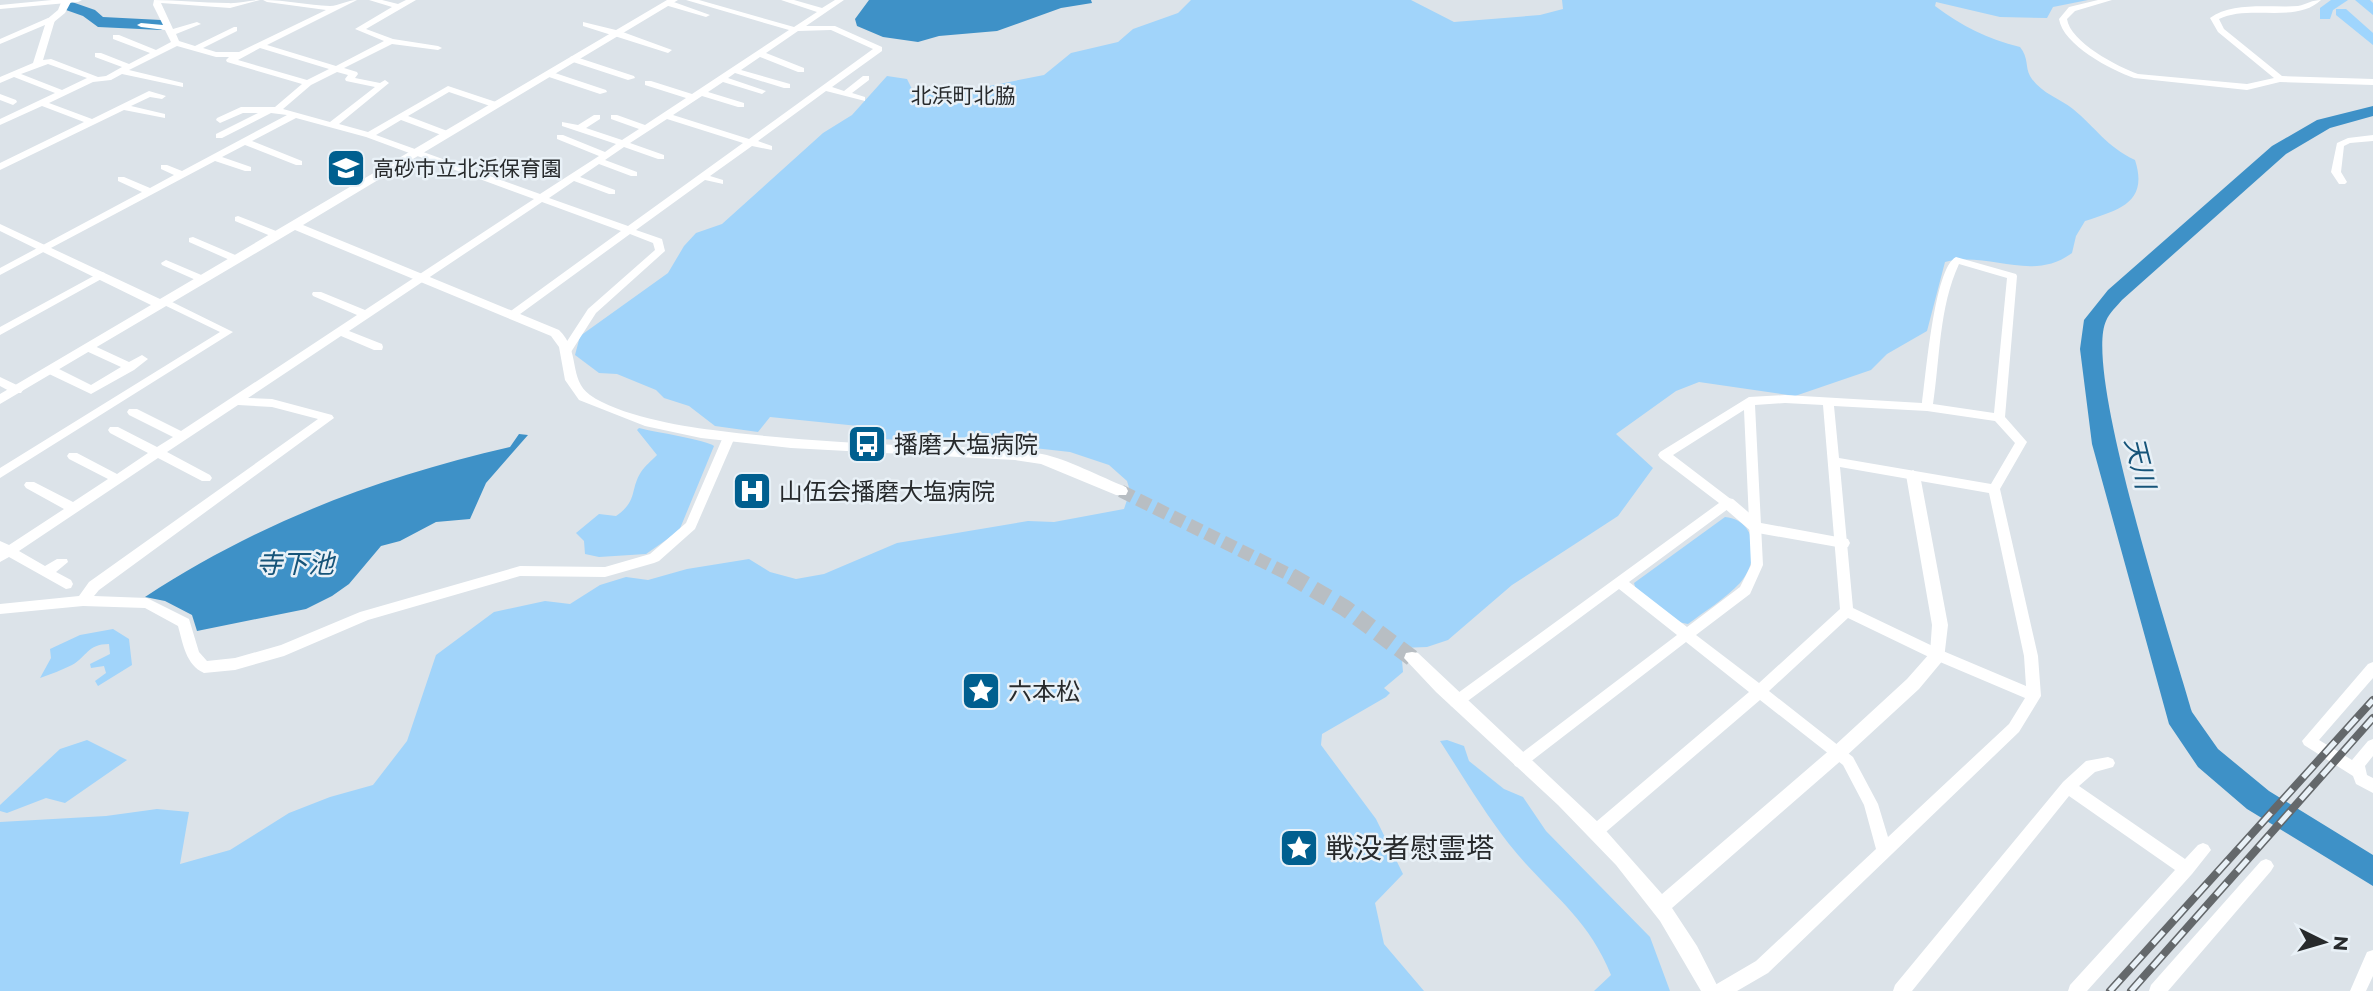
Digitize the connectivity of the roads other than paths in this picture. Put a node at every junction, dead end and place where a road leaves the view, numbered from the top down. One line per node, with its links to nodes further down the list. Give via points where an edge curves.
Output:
1 (40, 0): 16 (street)
2 (71, 0): 16 (street); 25 (street)
3 (158, 0): 4 (street, via 230,6); 30 (street)
4 (256, 0)
5 (267, 0): 17 (street, via 319,7)
6 (352, 0): 17 (street)
7 (373, 0): 20 (street)
8 (412, 0): 20 (street)
9 (690, 0): 31 (street)
10 (785, 0): 21 (street)
11 (840, 0): 21 (street)
12 (2108, 0): 57 (street, via 2072,9 2063,19 2064,26 2075,41 2122,71 2238,87)
13 (2317, 0): 57 (street, via 2305,7 2229,10 2214,18 2221,30)
14 (2362, 0): 22 (highway)
15 (670, 2): 23 (street); 32 (street)
16 (50, 3): 18 (street)
17 (329, 4): 38 (street)
18 (0, 6)
19 (2341, 6): 24 (highway, via 2327,8); 35 (highway)
20 (400, 7): 34 (street, via 359,29)
21 (823, 11): 31 (street)
22 (2373, 11)
23 (706, 15)
24 (2325, 16)
25 (51, 20): 36 (street); 47 (street)
26 (197, 24): 30 (street)
27 (586, 24): 32 (street)
28 (141, 25): 30 (street)
29 (234, 29): 40 (street)
30 (169, 30): 37 (street)
31 (794, 30): 43 (street); 65 (street, via 832,28 879,49)
32 (616, 34): 41 (street); 46 (street)
33 (116, 37): 42 (street)
34 (391, 41): 39 (street); 49 (street)
35 (2373, 41)
36 (0, 42)
37 (176, 43): 40 (street); 42 (street)
38 (258, 45): 45 (street); 49 (street)
39 (438, 48)
40 (194, 49): 45 (street)
41 (668, 50)
42 (157, 53): 48 (street)
43 (758, 53): 50 (street); 51 (street)
44 (98, 55): 48 (street)
45 (239, 55): 61 (street, via 230,60)
46 (573, 59): 53 (street); 54 (street)
47 (37, 64): 52 (street); 59 (street, via 48,61)
48 (125, 69): 59 (street); 63 (street)
49 (338, 69): 61 (street); 87 (street, via 354,74 350,80 384,84)
50 (733, 70): 55 (street); 64 (street)
51 (801, 70)
52 (13, 74): 58 (street); 68 (street)
53 (549, 74): 67 (street); 74 (street)
54 (631, 78)
55 (720, 78): 66 (street); 70 (street)
56 (866, 78): 69 (street)
57 (2280, 79): 60 (street)
58 (0, 80)
59 (97, 80): 68 (street)
60 (2373, 82)
61 (308, 83): 77 (street)
62 (648, 83): 70 (street)
63 (180, 85)
64 (787, 86)
65 (825, 88): 69 (street); 96 (street)
66 (762, 91)
67 (603, 92)
68 (62, 93): 73 (street)
69 (846, 94): 72 (street)
70 (695, 95): 75 (street); 79 (street)
71 (162, 96): 76 (street, via 149,94)
72 (862, 99)
73 (42, 103): 85 (street); 86 (street)
74 (496, 105): 81 (street, via 448,89); 91 (street)
75 (741, 105)
76 (124, 107): 80 (street); 86 (street)
77 (273, 111): 78 (street); 84 (street, via 241,110); 92 (street)
78 (296, 114): 87 (street); 97 (street)
79 (665, 115): 89 (street); 96 (street)
80 (162, 116)
81 (402, 117): 91 (street); 93 (street)
82 (597, 117): 90 (street)
83 (614, 117): 89 (street)
84 (220, 120)
85 (0, 122)
86 (92, 122): 105 (street)
87 (333, 124): 93 (street)
88 (565, 124): 90 (street)
89 (646, 128): 98 (street)
90 (578, 129): 98 (street)
91 (447, 134): 100 (street)
92 (214, 135): 97 (street)
93 (369, 135): 100 (street)
94 (560, 137): 101 (street)
95 (2373, 138): 113 (street, via 2340,145 2336,173)
96 (750, 141): 99 (street); 110 (street)
97 (242, 143): 103 (street); 104 (street)
98 (622, 144): 101 (street); 102 (street)
99 (769, 148)
100 (416, 153): 117 (street); 119 (street)
101 (601, 157): 108 (street); 111 (street)
102 (661, 157)
103 (214, 158): 107 (street); 109 (street)
104 (299, 163)
105 (0, 167)
106 (163, 167): 109 (street)
107 (248, 169)
108 (634, 174)
109 (182, 175): 115 (street)
110 (702, 176): 114 (street); 121 (street)
111 (571, 177): 116 (street); 117 (street)
112 (121, 179): 115 (street)
113 (2342, 182)
114 (720, 183)
115 (150, 192): 124 (street)
116 (612, 192)
117 (540, 198): 121 (street); 129 (street)
118 (238, 219): 122 (street)
119 (294, 225): 122 (street); 129 (street)
120 (0, 227): 124 (street)
121 (628, 231): 134 (street); 139 (street, via 658,241 660,251 593,311)
122 (277, 235): 125 (street)
123 (192, 240): 125 (street)
124 (44, 248): 127 (street); 128 (street)
125 (236, 259): 130 (street)
126 (173, 263): 130 (street)
127 (0, 272)
128 (101, 275): 132 (street); 136 (street)
129 (418, 278): 133 (street); 134 (street)
130 (202, 279): 132 (street)
131 (316, 294): 133 (street)
132 (162, 303): 137 (street); 158 (street, via 228,332)
133 (365, 314): 135 (street)
134 (512, 315): 139 (street, via 555,333)
135 (339, 331): 138 (street); 146 (street)
136 (0, 332)
137 (88, 347): 141 (street); 142 (street)
138 (378, 347)
139 (568, 349): 154 (street, via 571,383 585,397 666,428)
140 (142, 359): 141 (street)
141 (130, 367): 142 (street, via 91,390)
142 (51, 370): 144 (street)
143 (0, 381): 144 (street)
144 (17, 390): 145 (street)
145 (0, 400)
146 (234, 401): 153 (street); 174 (street, via 272,403 328,418 94,586)
147 (1749, 401): 148 (street); 165 (street, via 1664,455); 167 (street)
148 (1828, 401): 149 (street); 157 (street)
149 (1927, 407): 151 (street); 151 (street, via 1942,308 1956,260 2011,276)
150 (133, 412): 153 (street)
151 (1999, 418): 163 (street, via 2021,442)
152 (114, 430): 155 (street)
153 (181, 436): 155 (street)
154 (729, 437): 164 (street, via 1015,455 1043,459); 174 (street, via 691,526 654,558 605,572 520,571 365,617 285,650 204,667 193,656 184,622 147,603)
155 (156, 453): 160 (street); 161 (street)
156 (73, 456): 161 (street)
157 (1836, 461): 159 (street); 168 (street)
158 (0, 474)
159 (1913, 475): 163 (street); 178 (street, via 1940,625)
160 (206, 478)
161 (117, 479): 166 (street)
162 (30, 485): 166 (street)
163 (1994, 489): 182 (street, via 2031,656)
164 (1121, 491)
165 (1728, 503): 167 (street); 172 (street)
166 (73, 508): 169 (street)
167 (1757, 528): 168 (street); 177 (street, via 1757,565 1745,590)
168 (1843, 543): 176 (street)
169 (3, 551): 171 (street)
170 (62, 562): 171 (street)
171 (46, 572): 173 (street)
172 (1619, 582): 177 (street); 183 (street)
173 (66, 584)
174 (83, 601): 175 (street)
175 (0, 609)
176 (1847, 611): 178 (street); 181 (street)
177 (1685, 636): 181 (street); 186 (street)
178 (1938, 655): 182 (street); 185 (street)
179 (1412, 658): 183 (street)
180 (2373, 668): 188 (street, via 2309,741)
181 (1758, 693): 185 (street); 191 (street)
182 (2034, 696): 192 (street, via 2014,728)
183 (1456, 702): 186 (street)
184 (2373, 745): 188 (street, via 2357,765)
185 (1838, 753): 192 (street, via 1848,761 1871,804); 196 (street)
186 (1520, 762): 191 (street)
187 (2108, 763): 190 (street, via 2091,766)
188 (2359, 772): 189 (street, via 2361,779)
189 (2373, 786)
190 (2068, 787): 195 (street); 200 (street)
191 (1595, 832): 196 (street)
192 (1884, 849): 199 (street, via 1762,968)
193 (2203, 850): 195 (street)
194 (2266, 866): 202 (street)
195 (2187, 869): 201 (street)
196 (1661, 906): 198 (street)
197 (2373, 958): 203 (street)
198 (1712, 991)
199 (1721, 991)
200 (1901, 991)
201 (2076, 991)
202 (2157, 991)
203 (2358, 991)

